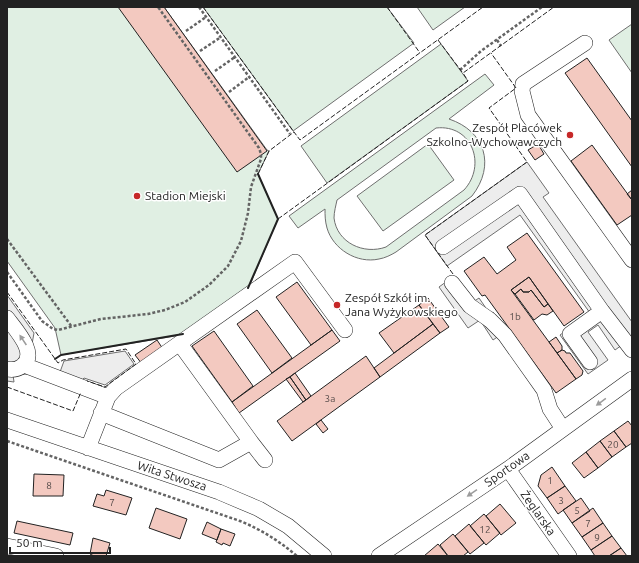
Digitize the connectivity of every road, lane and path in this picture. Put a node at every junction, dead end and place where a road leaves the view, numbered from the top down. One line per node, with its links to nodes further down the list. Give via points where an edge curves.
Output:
1 (158, 7): 24 (path, via 259,148 261,159 251,187 245,227 228,266 209,285 185,302 159,311 102,319)
2 (199, 7): 4 (path)
3 (542, 7): 7 (path)
4 (206, 17): 5 (path); 6 (path)
5 (186, 31)
6 (221, 37): 10 (path); 11 (path)
7 (497, 40): 9 (path); 12 (path)
8 (585, 43): 19 (street, via 523,84 522,91 528,114)
9 (501, 46)
10 (200, 51)
11 (235, 57): 13 (path); 14 (path)
12 (460, 70)
13 (215, 71)
14 (249, 77): 15 (path); 16 (path)
15 (229, 92)
16 (290, 134)
17 (7, 239): 24 (path)
18 (443, 248): 22 (street, via 520,194)
19 (632, 260)
20 (7, 272): 24 (path, via 46,325 58,330)
21 (452, 283): 35 (street, via 470,306 493,322 505,335 544,390 550,409)
22 (602, 311): 27 (street); 28 (street, via 570,334)
23 (7, 318): 29 (street, one-way to 23, via 28,349)
24 (72, 327)
25 (345, 330): 26 (street, via 296,262)
26 (180, 344): 32 (street, via 116,388); 37 (street)
27 (632, 350)
28 (590, 362)
29 (24, 365): 30 (street, via 15,370); 32 (street)
30 (7, 370)
31 (632, 378): 35 (street, Sportowa, one-way to 35)
32 (108, 397): 33 (street)
33 (101, 413): 37 (street, via 219,460); 38 (street)
34 (7, 420): 38 (street, Wita Stwosza)
35 (563, 429): 40 (street, Sportowa)
36 (7, 441): 43 (path, via 240,521 263,532)
37 (251, 442): 39 (street)
38 (88, 448): 44 (street, Wita Stwosza, via 219,492 259,509 288,526)
39 (265, 460)
40 (508, 469): 45 (street, Sportowa, one-way to 45); 46 (street, Żeglarska)
41 (7, 546): 42 (street)
42 (56, 556)
43 (297, 556)
44 (324, 556)
45 (379, 556)
46 (569, 556)

